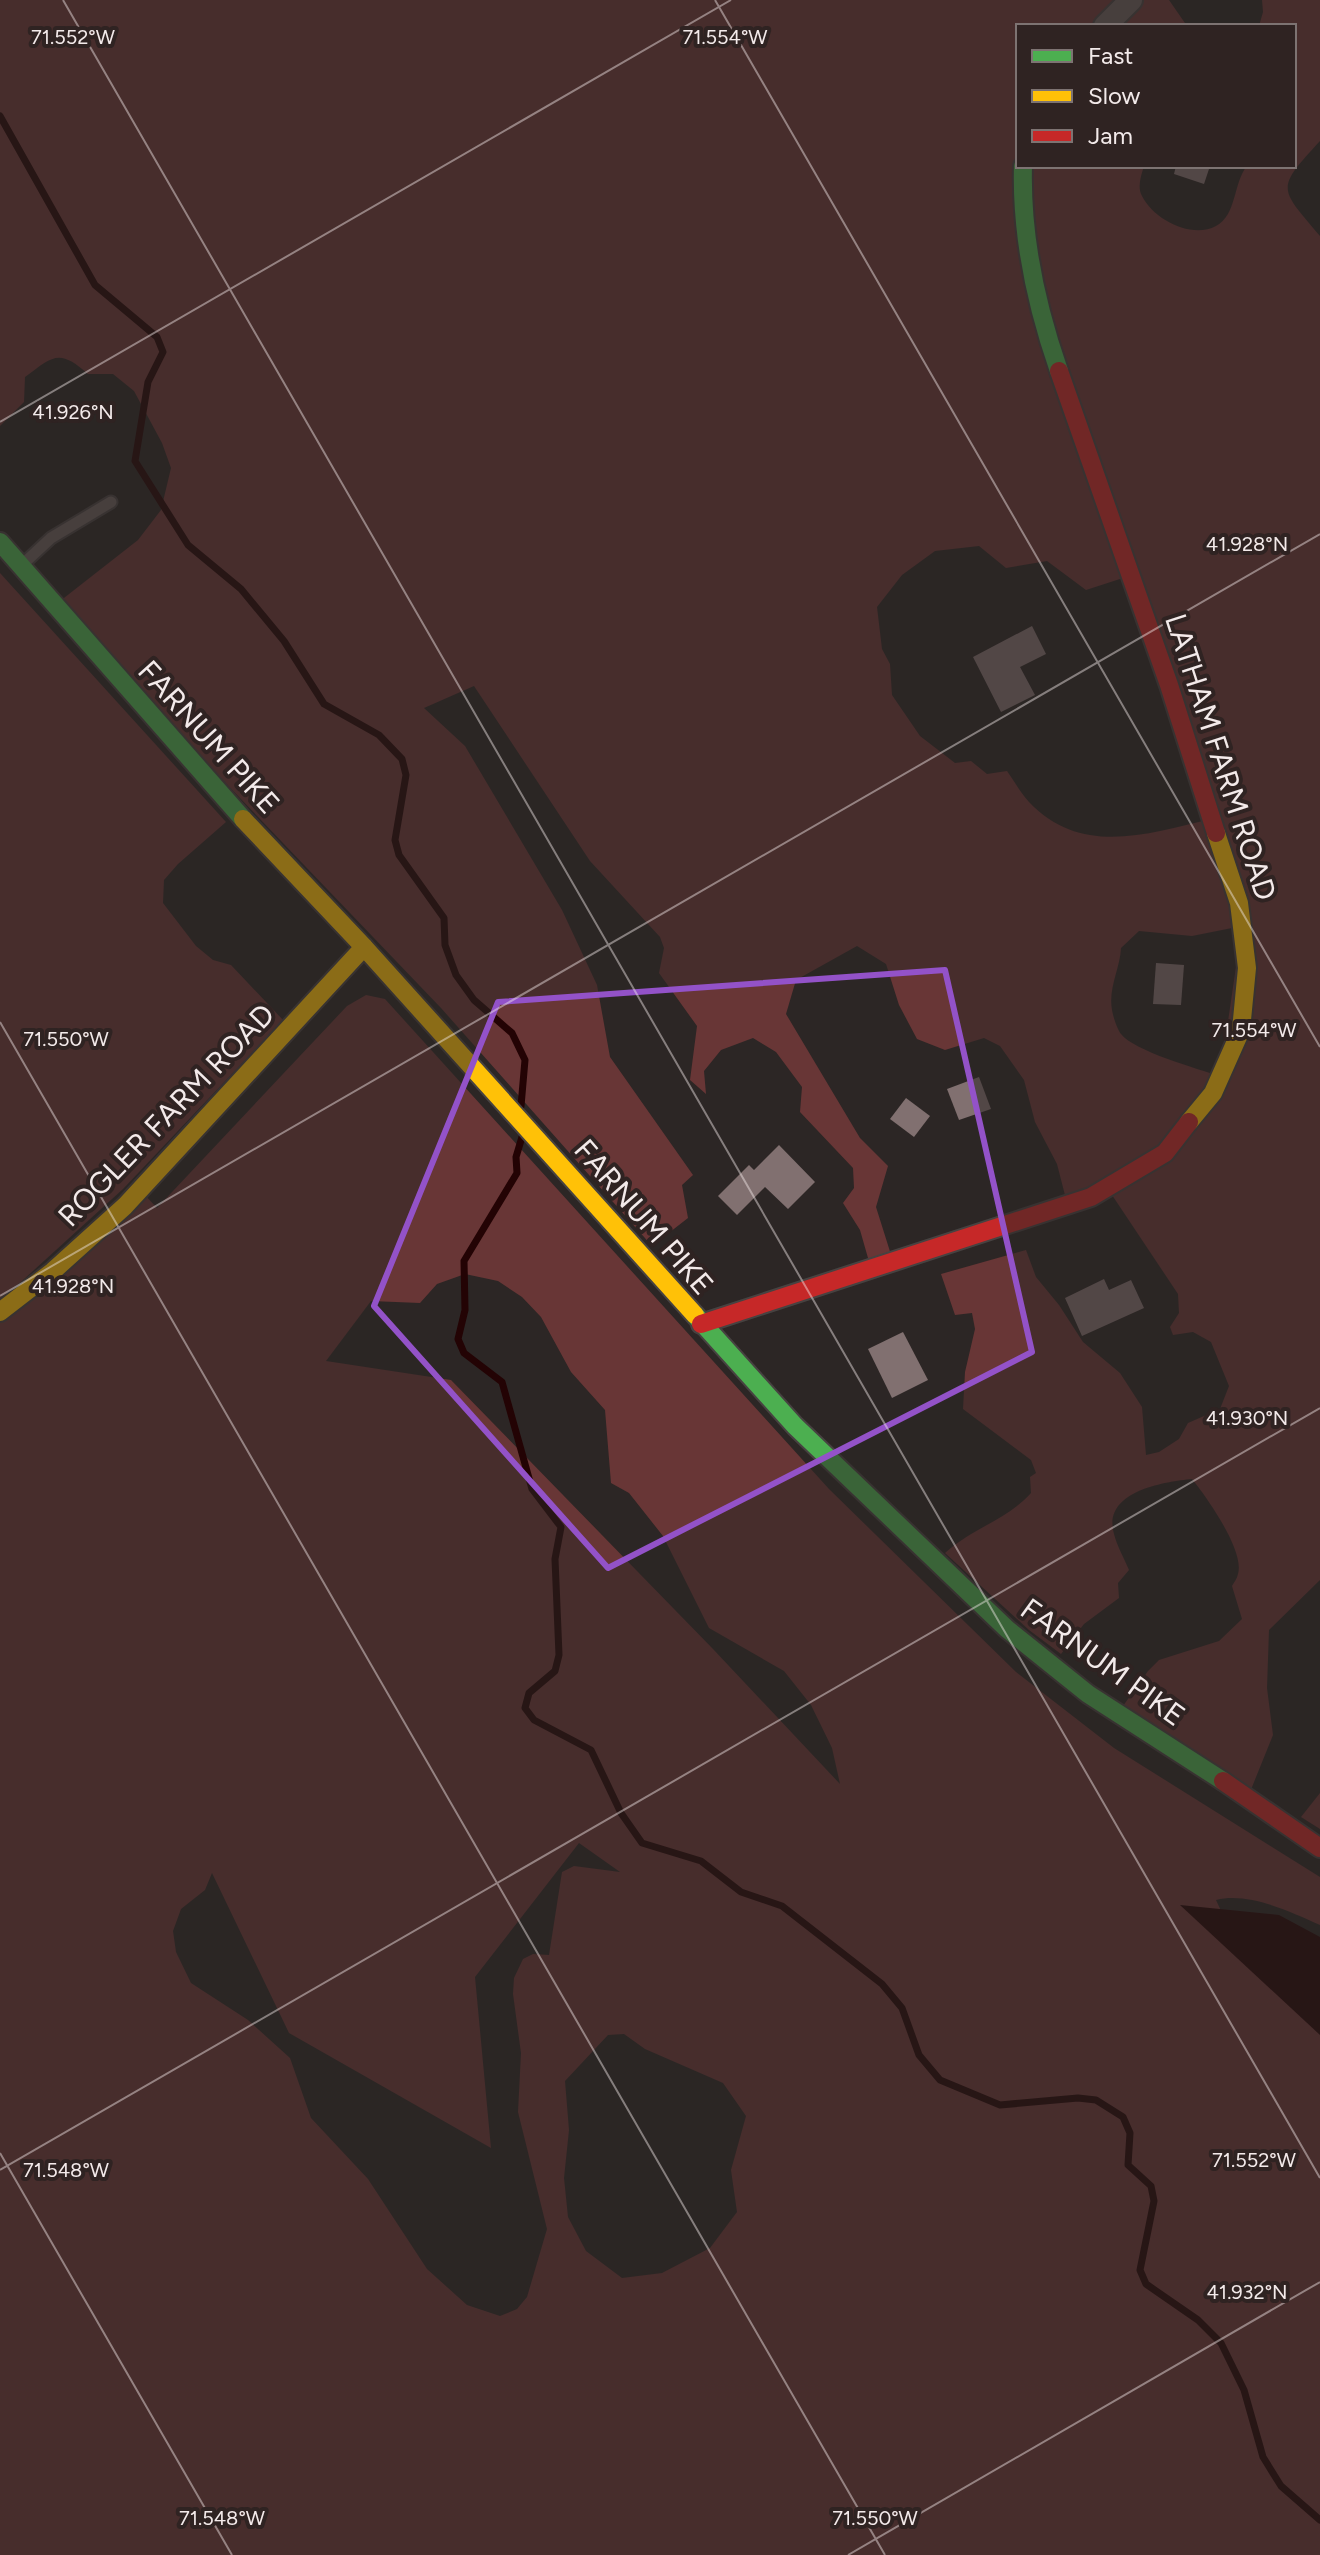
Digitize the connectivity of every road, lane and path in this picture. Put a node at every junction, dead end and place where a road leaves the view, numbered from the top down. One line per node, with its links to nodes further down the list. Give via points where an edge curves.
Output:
1 (1131, 0): 2 (street)
2 (1107, 24)
3 (1023, 168): 9 (street, LATHAM FARM ROAD, via 1032,276 1051,348 1239,903 1247,968 1241,1030 1213,1093 1165,1153 1091,1197)
4 (111, 502): 6 (lane, via 51,538)
5 (0, 542): 6 (street, FARNUM PIKE)
6 (21, 566): 7 (street, FARNUM PIKE, via 209,782)
7 (364, 947): 8 (street, ROGLER FARM ROAD, via 125,1206); 9 (street, FARNUM PIKE)
8 (0, 1312)
9 (701, 1324): 10 (street, FARNUM PIKE, via 795,1426 1007,1629 1088,1694)
10 (1320, 1848)

